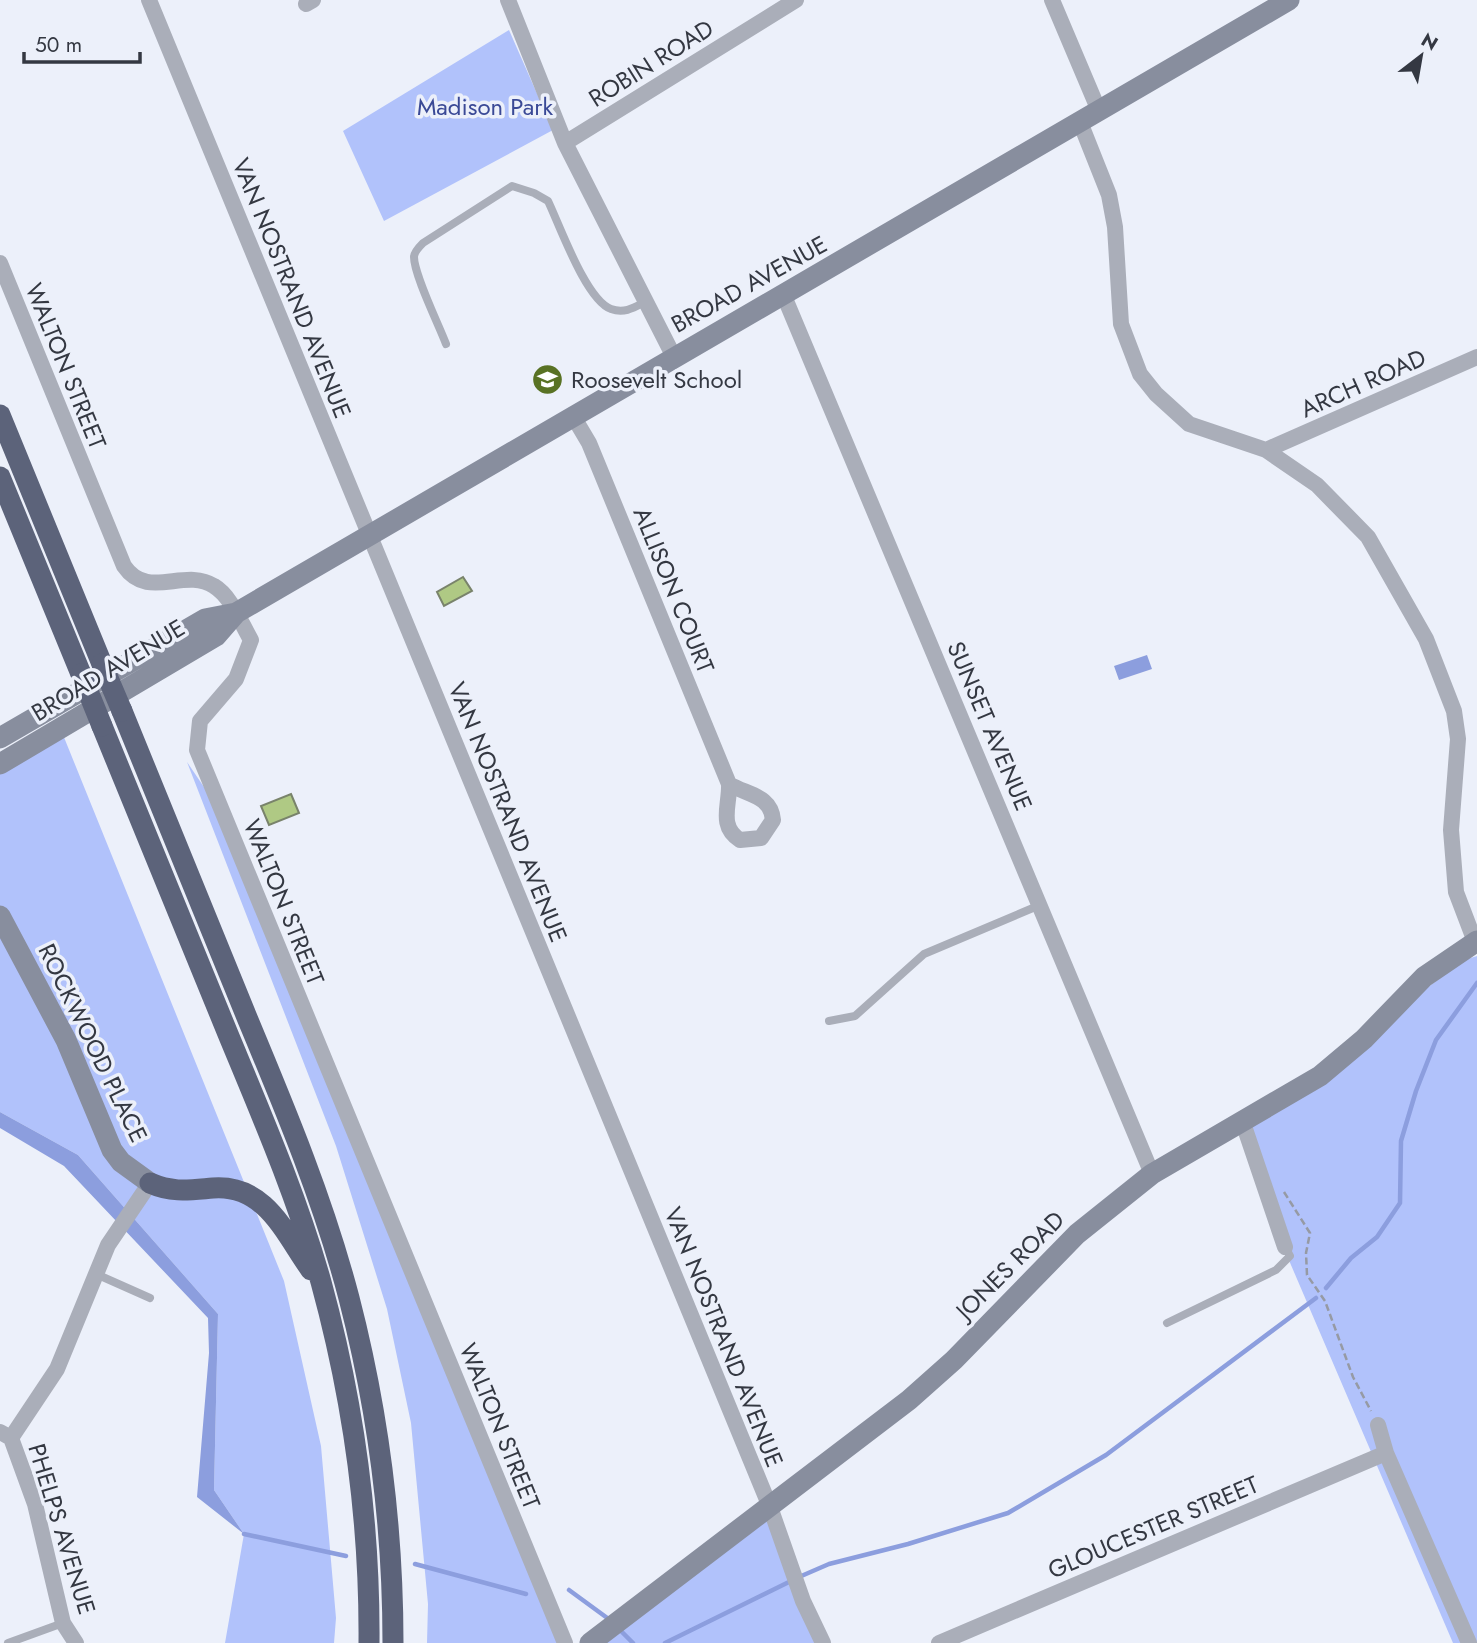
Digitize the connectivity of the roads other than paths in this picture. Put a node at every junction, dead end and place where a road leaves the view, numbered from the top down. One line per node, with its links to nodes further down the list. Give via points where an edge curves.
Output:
1 (149, 0): 18 (street, VAN NOSTRAND AVENUE)
2 (508, 0): 7 (street)
3 (796, 0): 7 (street, ROBIN ROAD)
4 (1052, 0): 6 (street)
5 (1289, 0): 6 (street, BROAD AVENUE)
6 (1090, 116): 9 (street, BROAD AVENUE); 16 (street, via 1115,227 1121,324 1140,374 1189,424)
7 (565, 142): 10 (street)
8 (0, 263): 19 (street, WALTON STREET, via 124,566 147,584 190,580 211,584)
9 (784, 296): 12 (street, BROAD AVENUE); 23 (street, SUNSET AVENUE)
10 (647, 300): 11 (lane, via 628,311 611,309 595,298 548,201 512,187 423,243 414,257); 12 (street)
11 (446, 344)
12 (674, 357): 15 (street, BROAD AVENUE)
13 (1477, 357): 16 (street, ARCH ROAD)
14 (0, 415): 44 (highway, bridge, via 295,1135 341,1269 362,1350 380,1452)
15 (573, 416): 18 (street, BROAD AVENUE); 22 (street, ALLISON COURT, via 589,443)
16 (1266, 450): 25 (street, via 1317,485 1368,537 1426,639 1454,711 1458,739 1451,830 1456,892)
17 (0, 477): 32 (highway, bridge, via 268,1131)
18 (370, 535): 19 (street, BROAD AVENUE); 38 (street, VAN NOSTRAND AVENUE)
19 (236, 613): 20 (street, BROAD AVENUE, via 205,619); 21 (street, BROAD AVENUE, via 216,636); 45 (street, WALTON STREET, via 251,639 236,679 200,721 197,750)
20 (0, 738)
21 (0, 764)
22 (729, 783)
23 (1040, 905): 26 (lane, via 924,954 855,1016); 28 (street, SUNSET AVENUE)
24 (0, 916): 29 (street, ROCKWOOD PLACE, via 66,1040 112,1150)
25 (1476, 942): 27 (street, JONES ROAD, via 1424,977 1343,1058)
26 (829, 1020)
27 (1243, 1123): 28 (street, JONES ROAD); 30 (street)
28 (1152, 1174): 38 (street, JONES ROAD, via 1077,1234 918,1392)
29 (145, 1191): 31 (street, via 108,1245); 32 (highway, via 232,1189 252,1196 279,1219)
30 (1285, 1247): 34 (lane, via 1290,1256 1276,1270)
31 (96, 1274): 33 (lane); 36 (street, via 57,1369)
32 (321, 1283): 43 (highway, via 358,1468)
33 (150, 1298)
34 (1167, 1324)
35 (1378, 1425): 37 (street)
36 (5, 1435): 39 (street, PHELPS AVENUE, via 35,1504)
37 (1385, 1452): 47 (street, GLOUCESTER STREET); 48 (street)
38 (770, 1507): 40 (street, JONES ROAD); 46 (street, VAN NOSTRAND AVENUE)
39 (63, 1623): 41 (lane); 42 (street, PHELPS AVENUE)
40 (606, 1631)
41 (8, 1643)
42 (76, 1643)
43 (369, 1643)
44 (393, 1643)
45 (565, 1643)
46 (823, 1643)
47 (939, 1643)
48 (1469, 1643)

